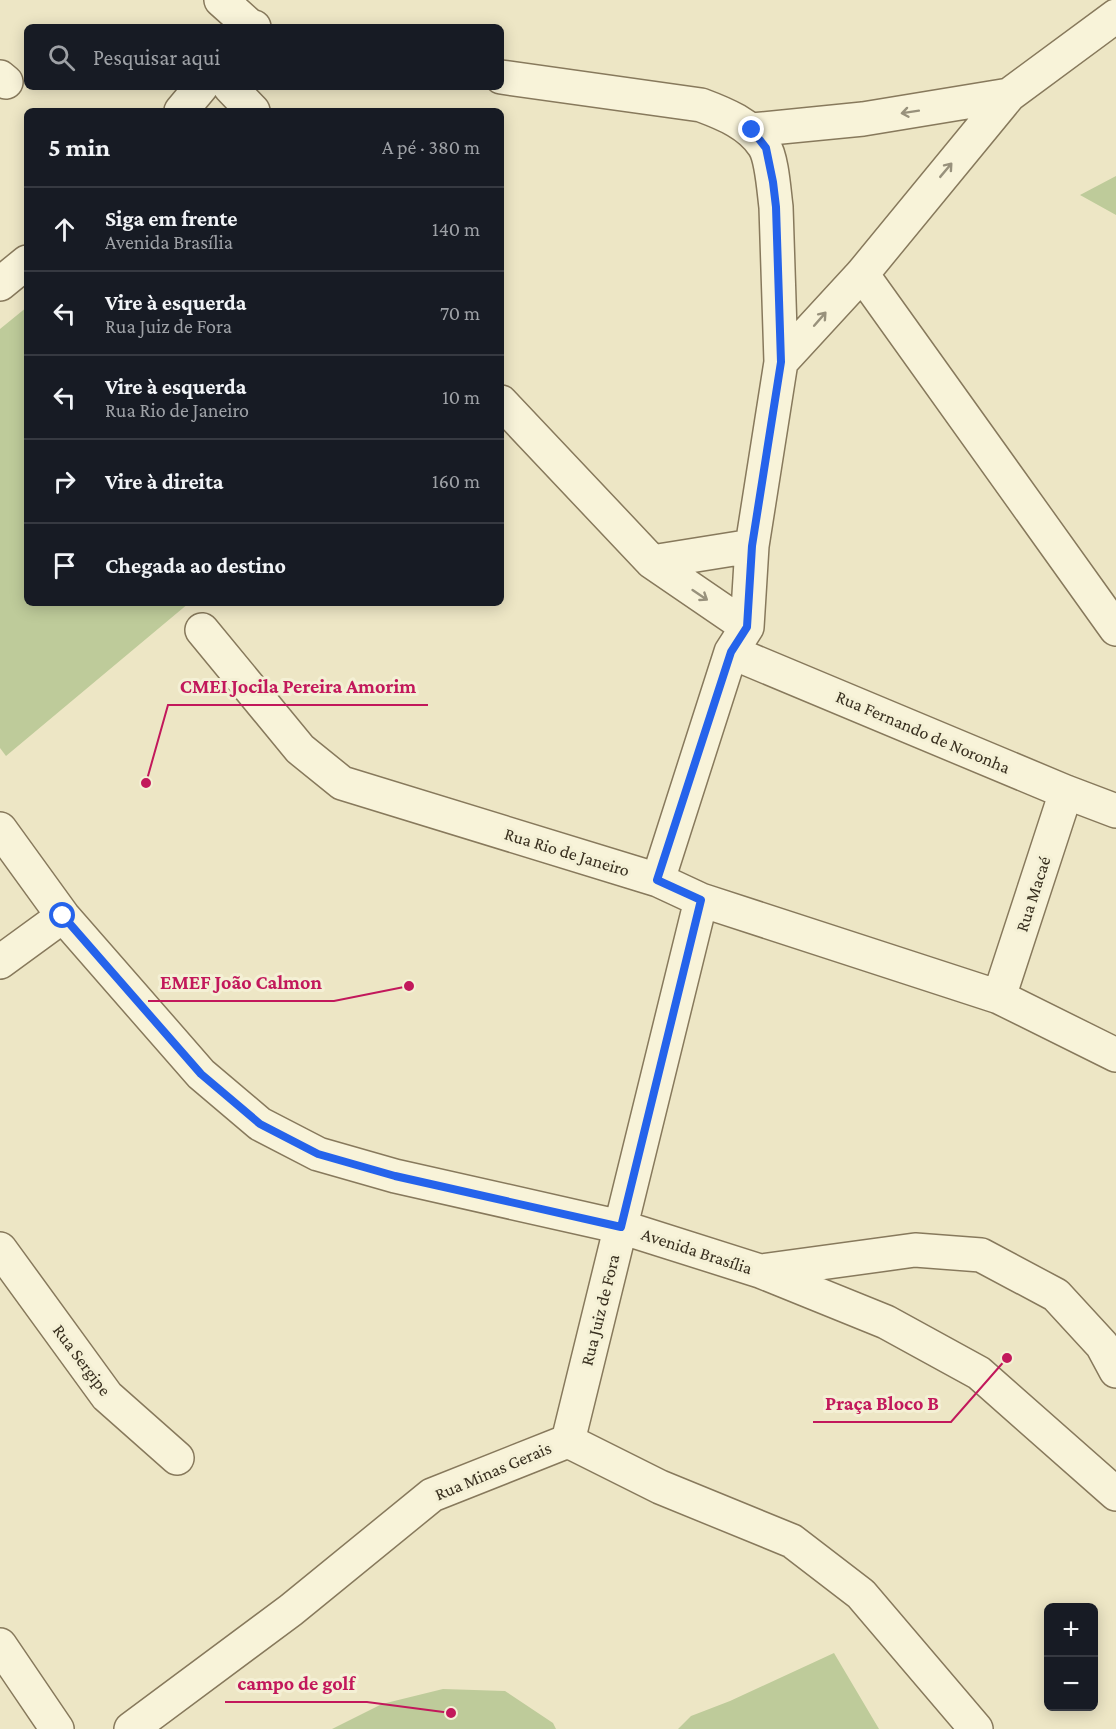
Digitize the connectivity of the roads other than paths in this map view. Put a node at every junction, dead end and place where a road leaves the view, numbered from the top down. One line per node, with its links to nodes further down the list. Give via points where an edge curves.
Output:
1 (221, 0): 3 (street)
2 (1116, 15): 7 (street)
3 (248, 24)
4 (504, 77): 10 (street, via 702,105)
5 (198, 90): 8 (street)
6 (233, 90): 9 (street)
7 (1009, 95): 10 (street, one-way to 10, via 863,119); 12 (street, one-way to 7)
8 (184, 108)
9 (250, 108)
10 (752, 130): 14 (street, via 766,148 773,182)
11 (24, 264): 13 (street)
12 (862, 274): 14 (street, one-way to 12); 19 (street)
13 (0, 284)
14 (781, 362): 16 (street)
15 (504, 405): 17 (street, Rua Fernando de Noronha)
16 (752, 546): 17 (street); 20 (street)
17 (652, 562): 20 (street, Rua Fernando de Noronha, one-way to 20)
18 (202, 630): 24 (street, Rua Rio de Janeiro, via 300,749 342,783)
19 (1116, 630)
20 (739, 639): 21 (street, Rua Fernando de Noronha); 24 (street)
21 (1066, 792): 22 (street, Rua Fernando de Noronha); 28 (street, Rua Macaé)
22 (1116, 811)
23 (0, 829): 26 (street, Avenida Brasília)
24 (657, 880): 25 (street, Rua Rio de Janeiro)
25 (701, 900): 28 (street, Rua Rio de Janeiro); 30 (street, Rua Juiz de Fora)
26 (63, 916): 27 (street); 30 (street, Avenida Brasília, via 201,1074 260,1124 318,1154 384,1173)
27 (0, 962)
28 (999, 997): 29 (street, Rua Rio de Janeiro)
29 (1116, 1054)
30 (621, 1227): 32 (street, Avenida Brasília); 34 (street, Rua Juiz de Fora)
31 (0, 1249): 35 (street, Rua Sergipe, via 107,1396)
32 (760, 1271): 33 (street, via 915,1250 981,1255 1056,1295 1102,1345); 36 (street, Avenida Brasília, via 886,1322 979,1373)
33 (1116, 1371)
34 (568, 1441): 39 (street, Rua Minas Gerais, via 432,1495 291,1610); 40 (street, Rua Minas Gerais, via 660,1487 792,1541 861,1594)
35 (177, 1458)
36 (1116, 1494)
37 (0, 1645): 38 (street)
38 (57, 1729)
39 (131, 1729)
40 (976, 1729)

